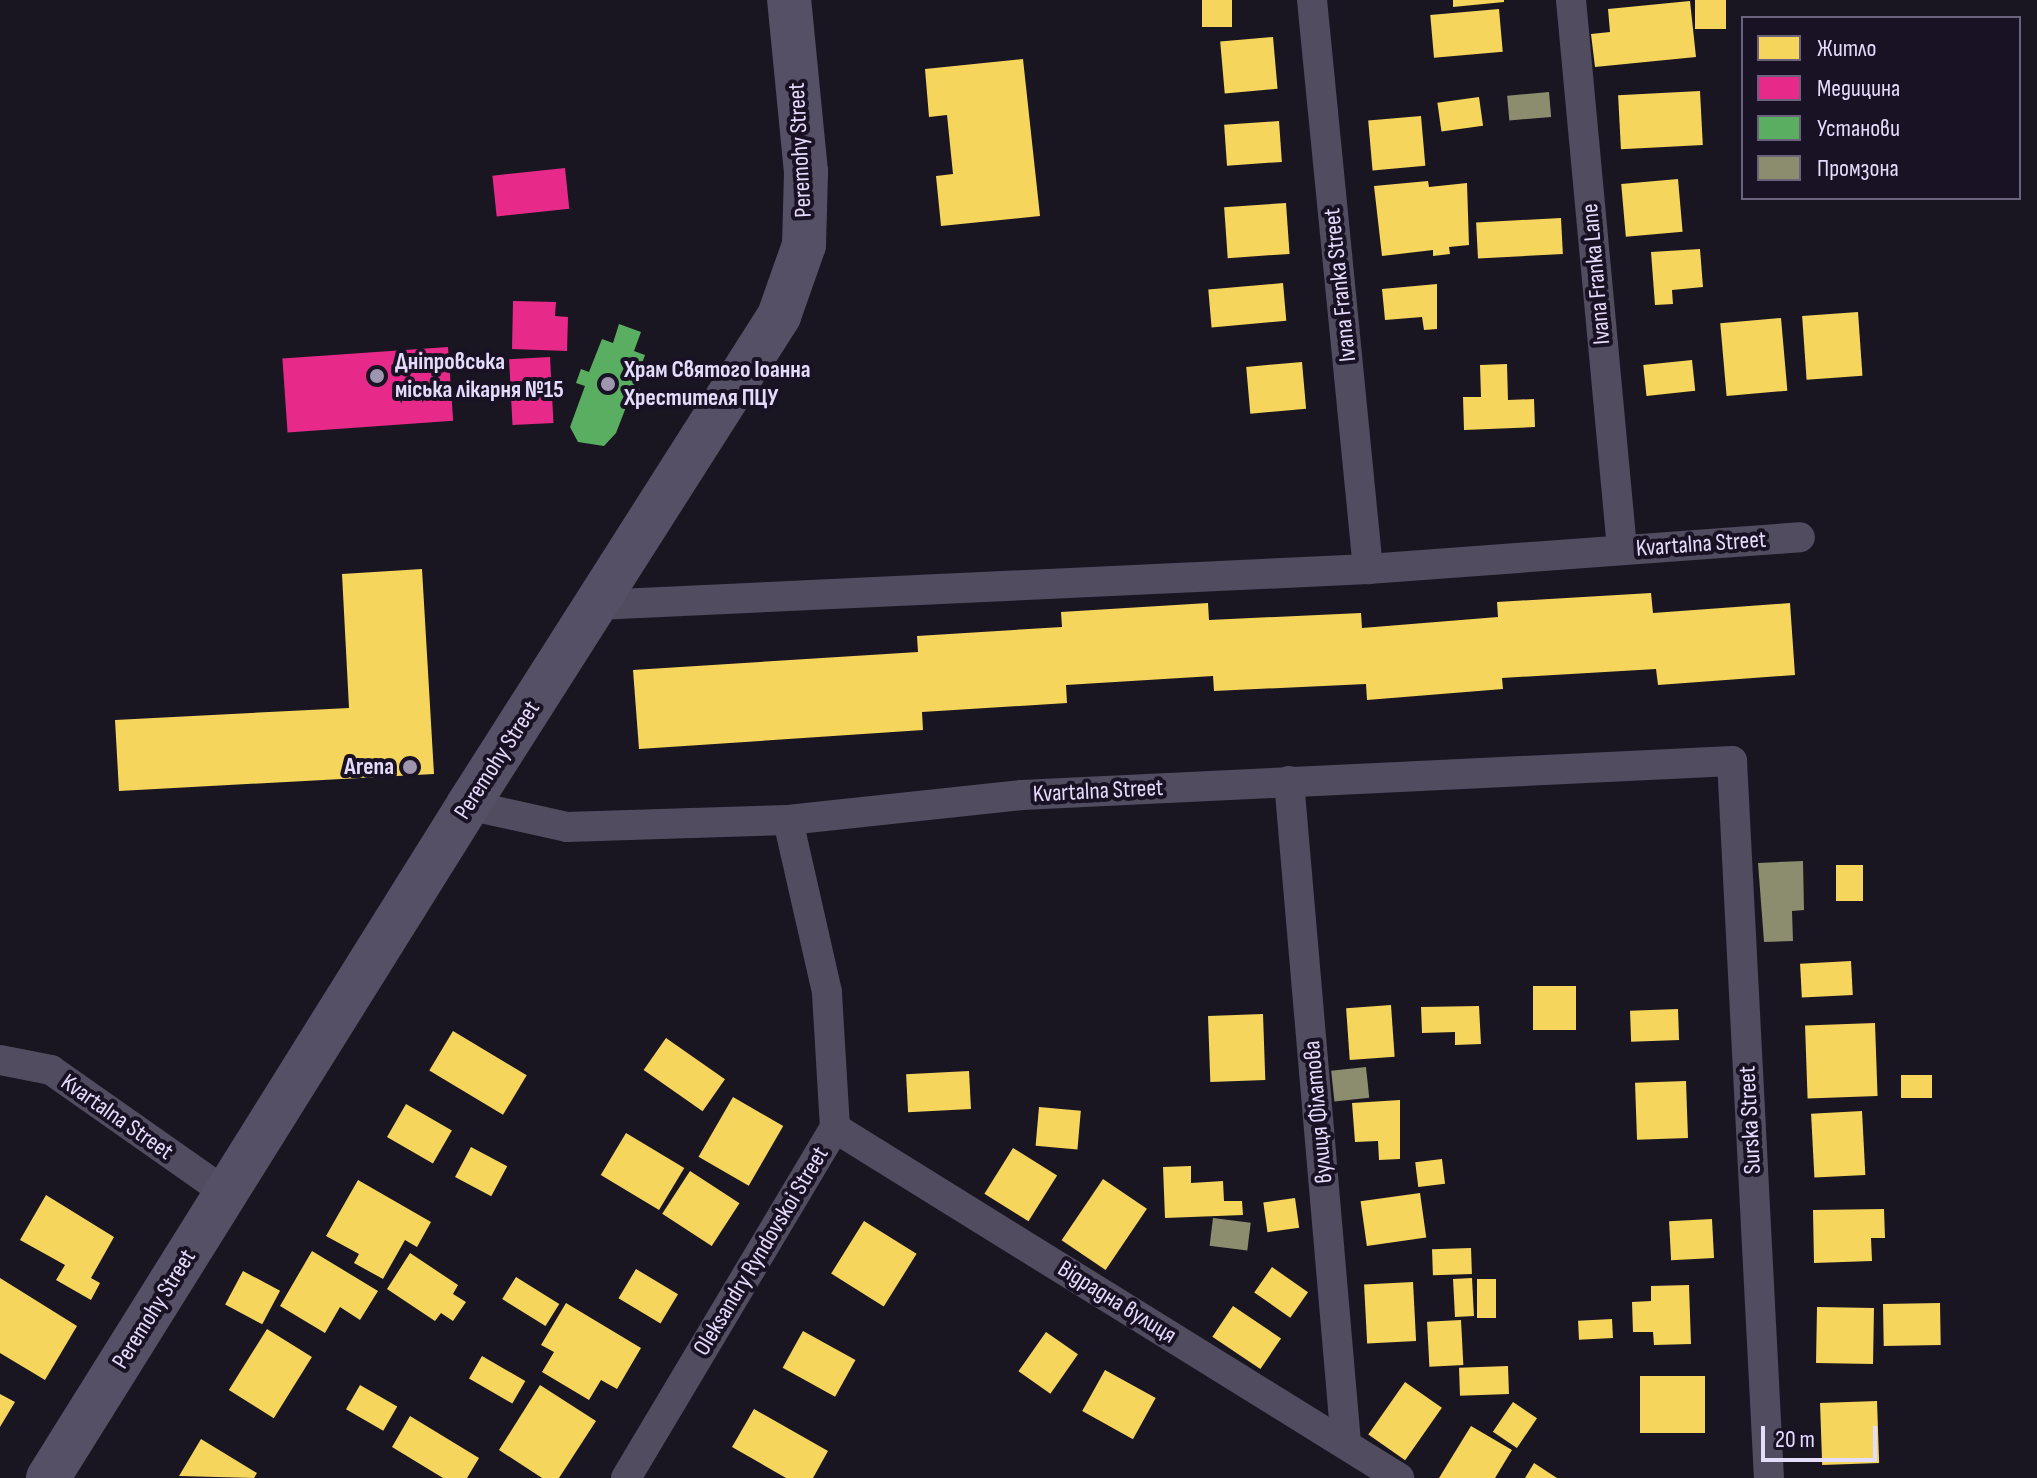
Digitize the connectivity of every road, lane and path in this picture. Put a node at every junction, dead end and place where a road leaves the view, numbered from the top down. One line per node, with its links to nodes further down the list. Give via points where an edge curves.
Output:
1 (789, 0): 7 (street, Peremohy Street, via 806,172 804,245 779,316)
2 (1312, 0): 6 (street, Ivana Franka Street)
3 (1571, 0): 5 (street, Ivana Franka Lane)
4 (1800, 537): 5 (street, Kvartalna Street)
5 (1622, 549): 6 (street, Kvartalna Street)
6 (1368, 569): 7 (street, Kvartalna Street)
7 (597, 605): 10 (street, Peremohy Street)
8 (1732, 761): 9 (street, Kvartalna Street); 19 (street, Surska Street)
9 (1289, 781): 11 (street, Kvartalna Street, via 1022,795); 15 (street, вулиця Філатова)
10 (468, 805): 11 (street, Kvartalna Street, via 567,827); 14 (street, Peremohy Street)
11 (788, 820): 13 (street, Oleksandry Ryndovskoi Street, via 827,992)
12 (0, 1060): 14 (street, Kvartalna Street, via 51,1070)
13 (835, 1128): 15 (street, Відрадна вулиця); 17 (street, Oleksandry Ryndovskoi Street)
14 (226, 1193): 16 (street, Peremohy Street)
15 (1346, 1443): 18 (street, Відрадна вулиця)
16 (48, 1478)
17 (626, 1478)
18 (1399, 1478)
19 (1769, 1478)

